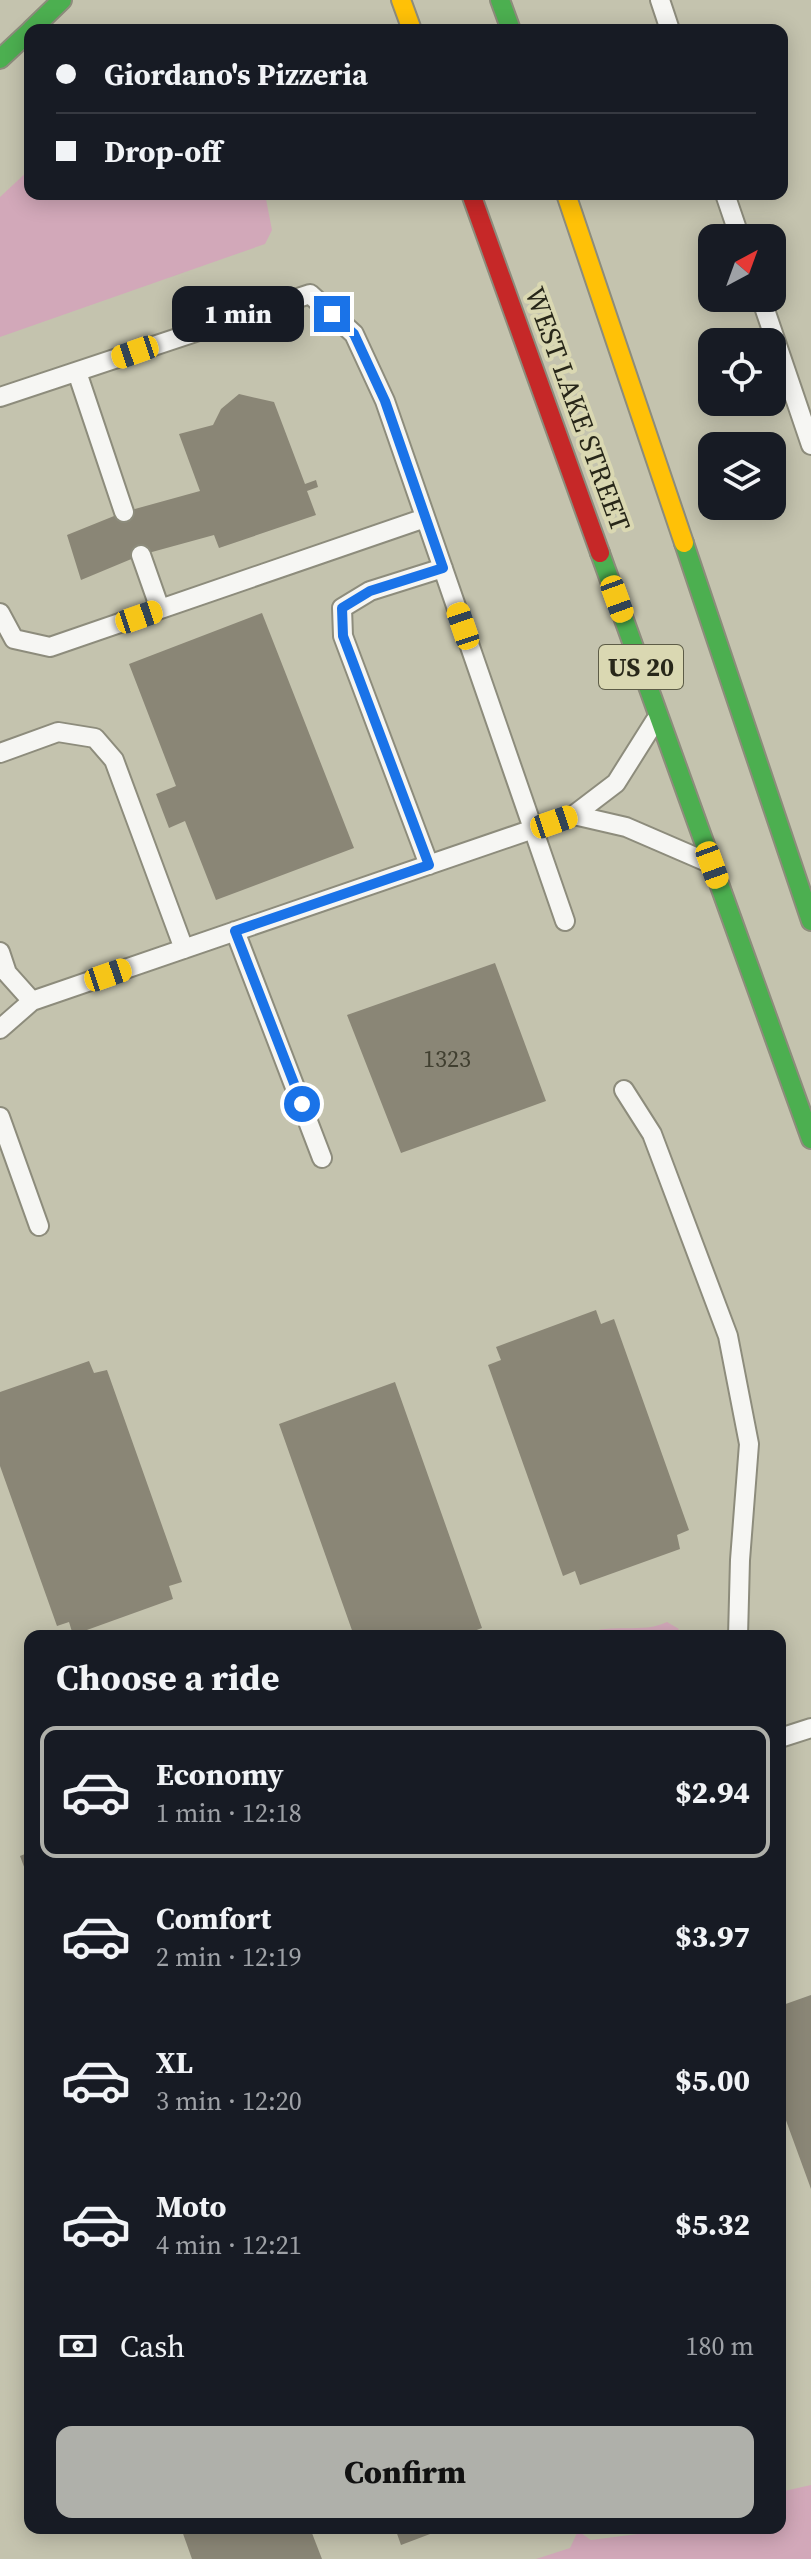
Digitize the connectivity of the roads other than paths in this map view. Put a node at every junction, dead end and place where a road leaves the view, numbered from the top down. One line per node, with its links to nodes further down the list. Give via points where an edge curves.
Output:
1 (62, 0): 5 (main road)
2 (401, 0): 6 (main road)
3 (500, 0): 7 (main road)
4 (660, 0): 8 (lane)
5 (36, 24)
6 (410, 24)
7 (509, 24)
8 (668, 24)
9 (24, 36): 10 (main road)
10 (0, 59)
11 (473, 200): 25 (main road, WEST LAKE STREET / US 20)
12 (568, 200): 32 (main road, WEST LAKE STREET / US 20)
13 (727, 200): 14 (lane)
14 (735, 224)
15 (766, 312): 18 (lane)
16 (77, 372): 17 (lane); 19 (lane); 20 (lane, via 310,294 354,334 385,401)
17 (0, 397)
18 (811, 445)
19 (124, 512)
20 (425, 518): 22 (lane); 23 (lane)
21 (141, 555): 23 (lane)
22 (443, 568): 28 (lane); 29 (lane, via 370,591 342,608 343,636)
23 (160, 609): 24 (lane, via 50,647 14,639)
24 (0, 613)
25 (658, 715): 27 (lane, via 616,783); 30 (main road, WEST LAKE STREET / US 20)
26 (0, 753): 34 (lane, via 58,732 95,738 114,760)
27 (574, 815): 28 (lane); 30 (lane, via 626,827)
28 (534, 829): 29 (lane); 31 (lane)
29 (429, 865): 33 (lane)
30 (712, 865): 40 (main road, WEST LAKE STREET / US 20)
31 (565, 921)
32 (811, 921)
33 (235, 931): 34 (lane); 41 (lane)
34 (184, 949): 36 (lane)
35 (0, 952): 36 (lane, via 7,973)
36 (32, 1001): 37 (lane)
37 (0, 1029)
38 (624, 1090): 43 (lane, via 652,1134 728,1336 749,1444)
39 (0, 1117): 42 (lane)
40 (811, 1139)
41 (322, 1158)
42 (39, 1226)
43 (738, 1630)
44 (811, 1728): 45 (lane)
45 (786, 1736)

